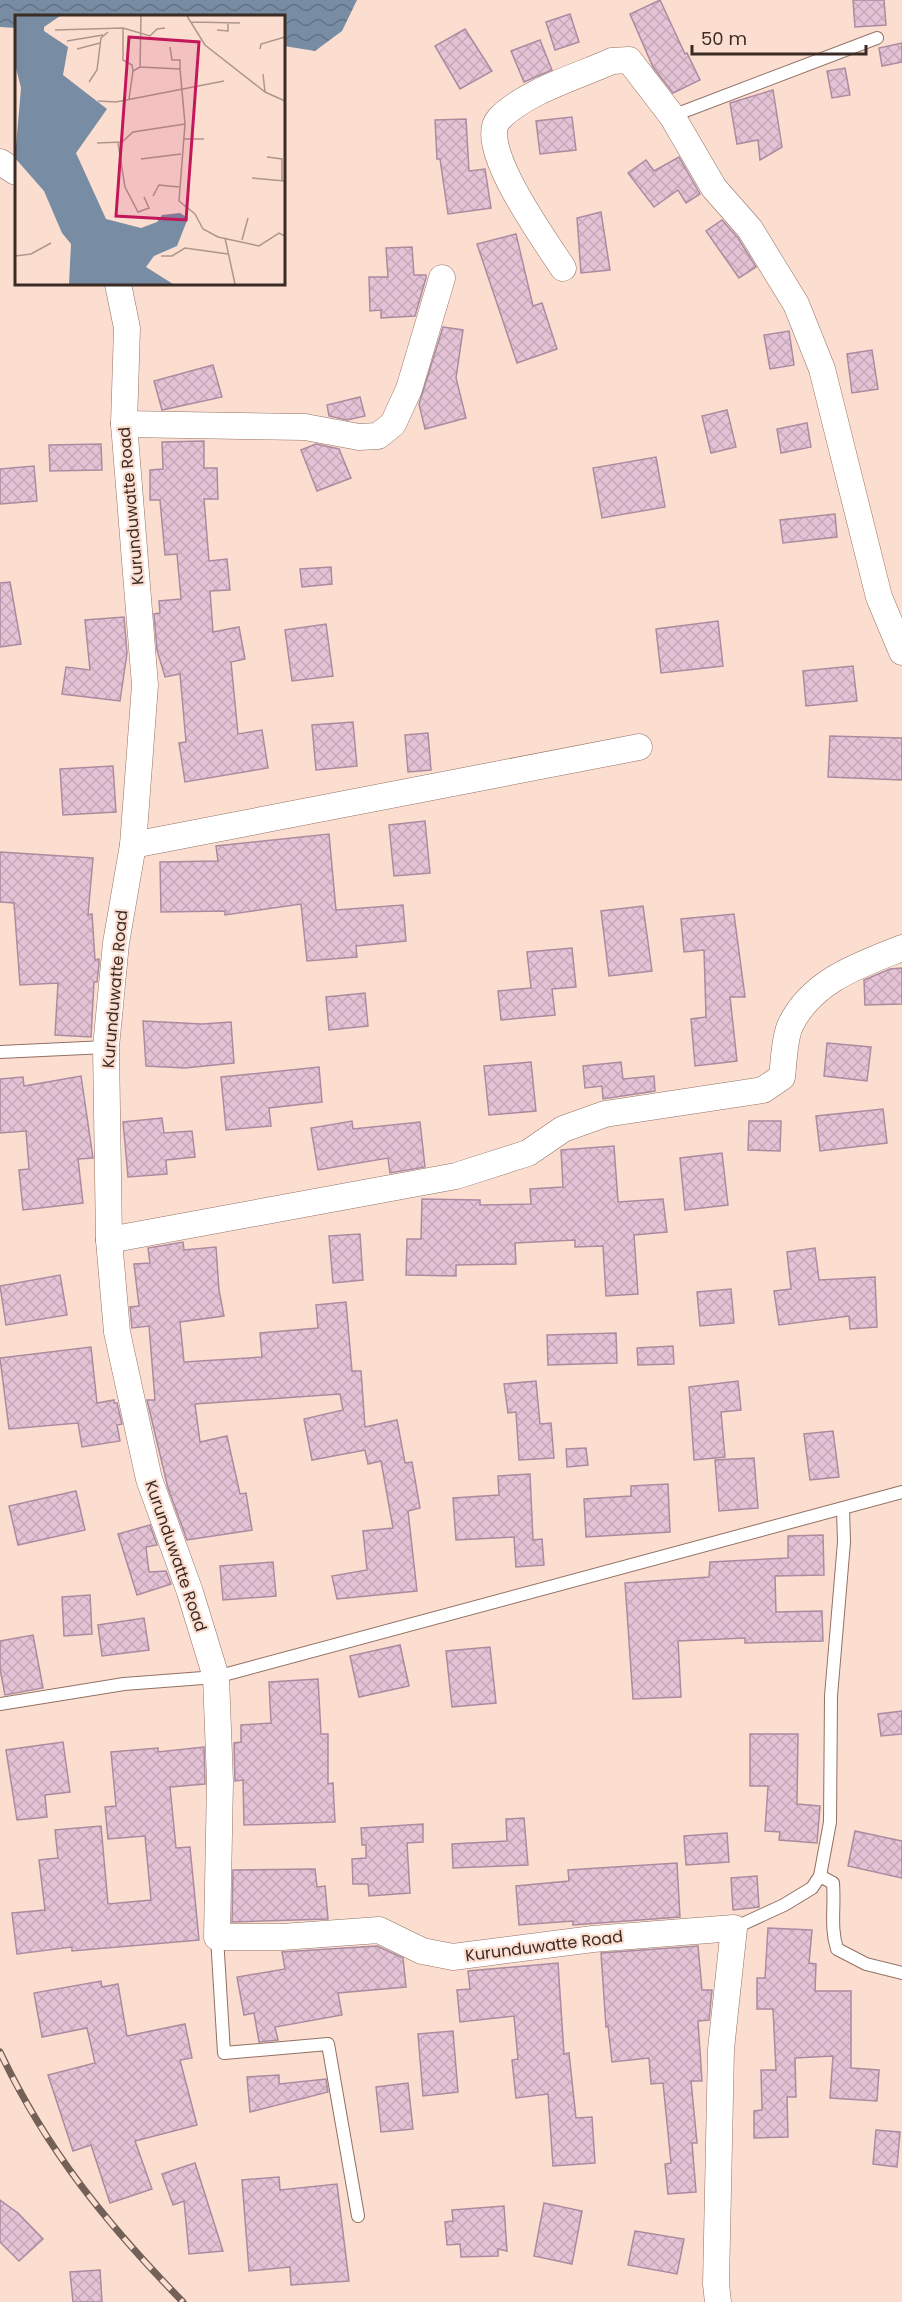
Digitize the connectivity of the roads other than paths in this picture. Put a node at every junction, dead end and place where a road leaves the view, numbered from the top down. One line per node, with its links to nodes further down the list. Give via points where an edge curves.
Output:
1 (877, 38): 2 (lane)
2 (672, 116): 5 (street, via 629,60 622,59 520,101 497,120 494,143 506,175); 9 (street, via 714,188 750,229 796,304 822,369 879,597)
3 (0, 162): 4 (street)
4 (15, 170)
5 (563, 268)
6 (442, 278): 8 (street, via 409,389 393,424 378,436 359,437 305,428)
7 (118, 285): 8 (street, Kurunduwatte Road, via 128,328)
8 (124, 424): 11 (street, Kurunduwatte Road, via 145,685)
9 (902, 652)
10 (639, 747): 11 (street)
11 (133, 844): 13 (street, Kurunduwatte Road, via 116,943)
12 (902, 948): 15 (street, via 846,970 808,996 789,1028 782,1077 763,1090 605,1114 563,1129 528,1153 456,1176)
13 (106, 1047): 14 (lane); 15 (street, Kurunduwatte Road)
14 (0, 1052)
15 (109, 1240): 18 (street, Kurunduwatte Road, via 117,1332 149,1479)
16 (902, 1492): 17 (lane)
17 (843, 1509): 18 (lane); 20 (lane, via 844,1542 831,1696 830,1822)
18 (216, 1677): 19 (lane, via 124,1684); 22 (street, Kurunduwatte Road, via 220,1781)
19 (0, 1704)
20 (820, 1876): 21 (lane, via 812,1888 784,1905); 23 (lane, via 833,1884 831,1931 837,1949 866,1964)
21 (734, 1928): 22 (street, Kurunduwatte Road, via 592,1939 453,1957 422,1951 380,1930); 25 (street, via 721,2049)
22 (217, 1937): 24 (lane, via 224,2053 328,2044)
23 (902, 1973)
24 (358, 2216)
25 (718, 2302)

